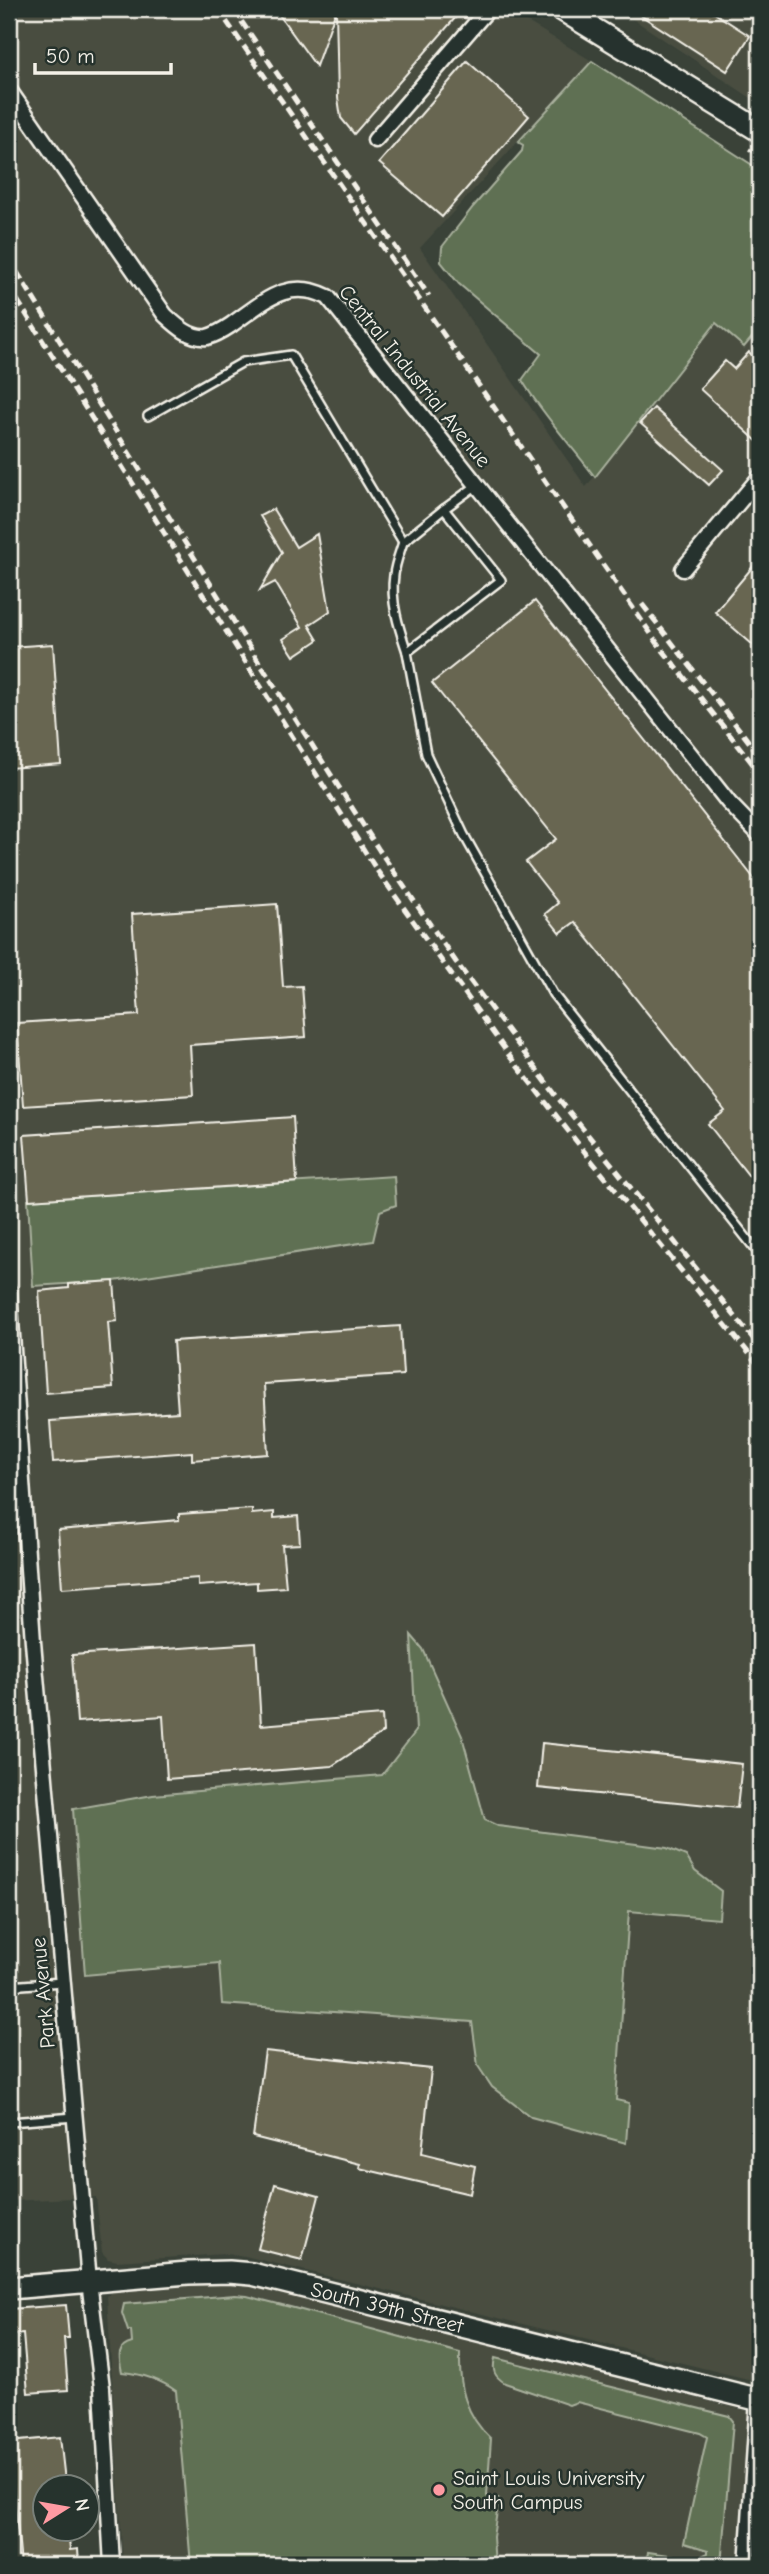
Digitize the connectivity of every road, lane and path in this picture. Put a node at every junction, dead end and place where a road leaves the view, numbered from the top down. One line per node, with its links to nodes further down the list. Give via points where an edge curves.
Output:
1 (488, 9): 5 (street)
2 (561, 9): 4 (street)
3 (9, 90): 8 (street, Central Industrial Avenue, via 165,315 184,331 206,337 276,294 312,289 328,297)
4 (760, 131)
5 (375, 140)
6 (148, 416): 10 (lane, via 243,362 291,355)
7 (760, 477): 11 (street)
8 (477, 485): 9 (lane); 13 (street, Central Industrial Avenue, via 729,803)
9 (444, 509): 10 (lane); 12 (lane, via 501,580)
10 (403, 542): 12 (lane, via 394,574 394,598)
11 (683, 569)
12 (407, 652): 14 (lane, via 426,754 464,835 553,994)
13 (760, 835)
14 (760, 1255)
15 (9, 1291): 16 (street, Park Avenue)
16 (63, 1982): 17 (lane); 18 (street, Park Avenue)
17 (9, 1986)
18 (75, 2117): 19 (lane); 20 (street, Park Avenue)
19 (9, 2122)
20 (89, 2281): 21 (street, South 39th Street); 22 (street, South 39th Street, via 188,2273 252,2274); 23 (street, Park Avenue, via 102,2388)
21 (9, 2288)
22 (759, 2400): 24 (street)
23 (112, 2565)
24 (747, 2565)

